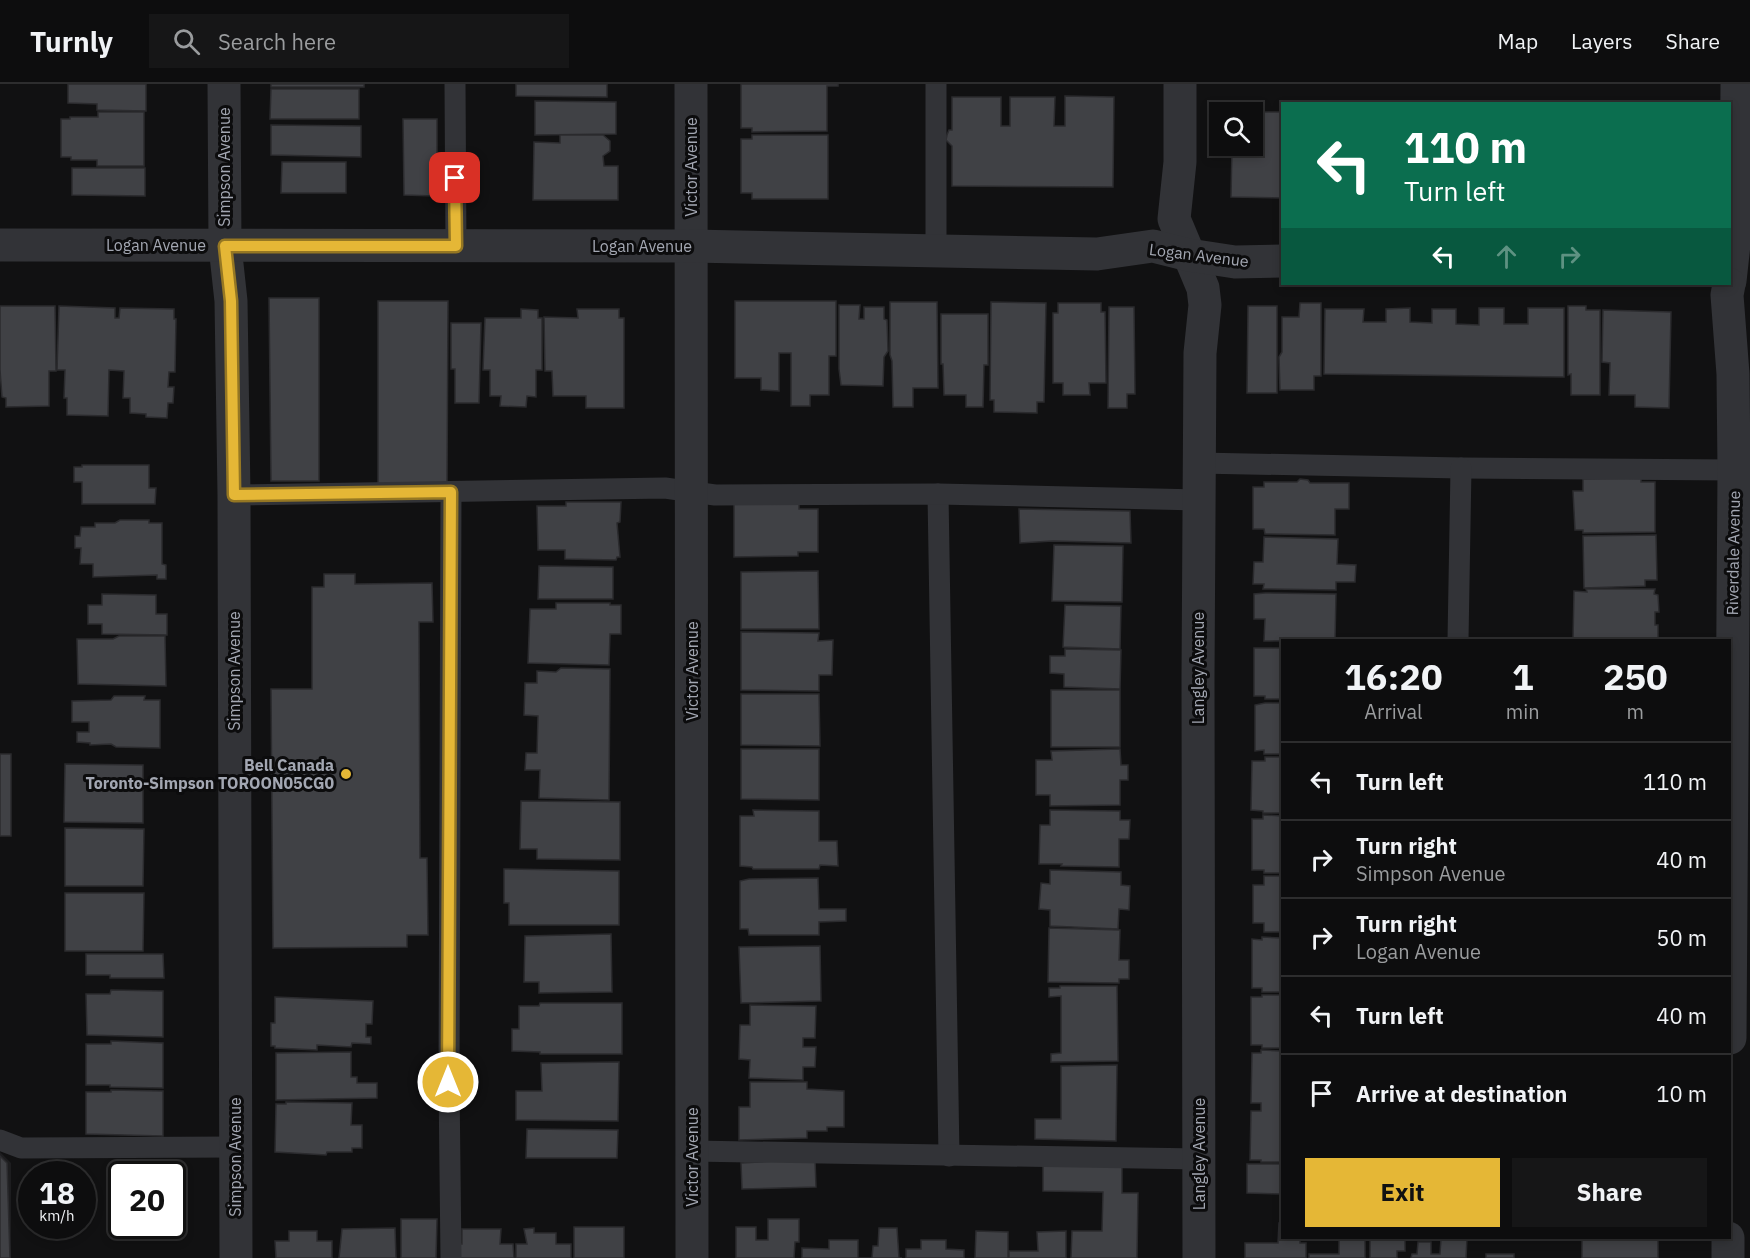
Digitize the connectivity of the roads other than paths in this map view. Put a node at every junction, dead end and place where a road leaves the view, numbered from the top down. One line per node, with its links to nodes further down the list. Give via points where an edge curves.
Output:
1 (224, 84): 8 (street, Simpson Avenue)
2 (455, 84): 9 (lane)
3 (691, 84): 10 (street, Victor Avenue)
4 (936, 84): 11 (lane)
5 (1180, 84): 12 (street, Langley Avenue, via 1180,162 1174,219)
6 (1737, 84): 14 (street, Riverdale Avenue)
7 (0, 245): 8 (street, Logan Avenue)
8 (225, 246): 9 (street, Logan Avenue); 22 (street, Simpson Avenue, via 231,301)
9 (456, 246): 10 (street, Logan Avenue)
10 (692, 246): 11 (street, Logan Avenue); 20 (street, Victor Avenue)
11 (936, 252): 12 (street, Logan Avenue, via 1097,254 1153,246)
12 (1189, 255): 13 (street, Logan Avenue, via 1234,262); 16 (street, Langley Avenue, via 1203,288 1205,305 1200,353)
13 (1281, 261)
14 (1734, 267)
15 (1730, 285): 18 (street, Riverdale Avenue)
16 (1199, 463): 17 (lane); 23 (street, Langley Avenue)
17 (1461, 468): 18 (lane); 25 (lane)
18 (1734, 470): 24 (street, Riverdale Avenue)
19 (451, 492): 20 (lane, via 665,488); 22 (lane); 34 (lane, via 448,1082)
20 (692, 492): 21 (lane); 29 (street, Victor Avenue)
21 (938, 494): 23 (lane); 30 (lane)
22 (234, 495): 28 (street, Simpson Avenue)
23 (1199, 500): 31 (street, Langley Avenue)
24 (1742, 521): 26 (street, Riverdale Avenue)
25 (1458, 639)
26 (1731, 995)
27 (0, 1140): 28 (lane, via 21,1148)
28 (236, 1147): 33 (street, Simpson Avenue)
29 (692, 1151): 30 (lane); 35 (street, Victor Avenue)
30 (949, 1156): 31 (lane)
31 (1199, 1159): 36 (street, Langley Avenue)
32 (1728, 1239): 37 (street)
33 (236, 1258)
34 (452, 1258)
35 (692, 1258)
36 (1199, 1258)
37 (1728, 1258)

